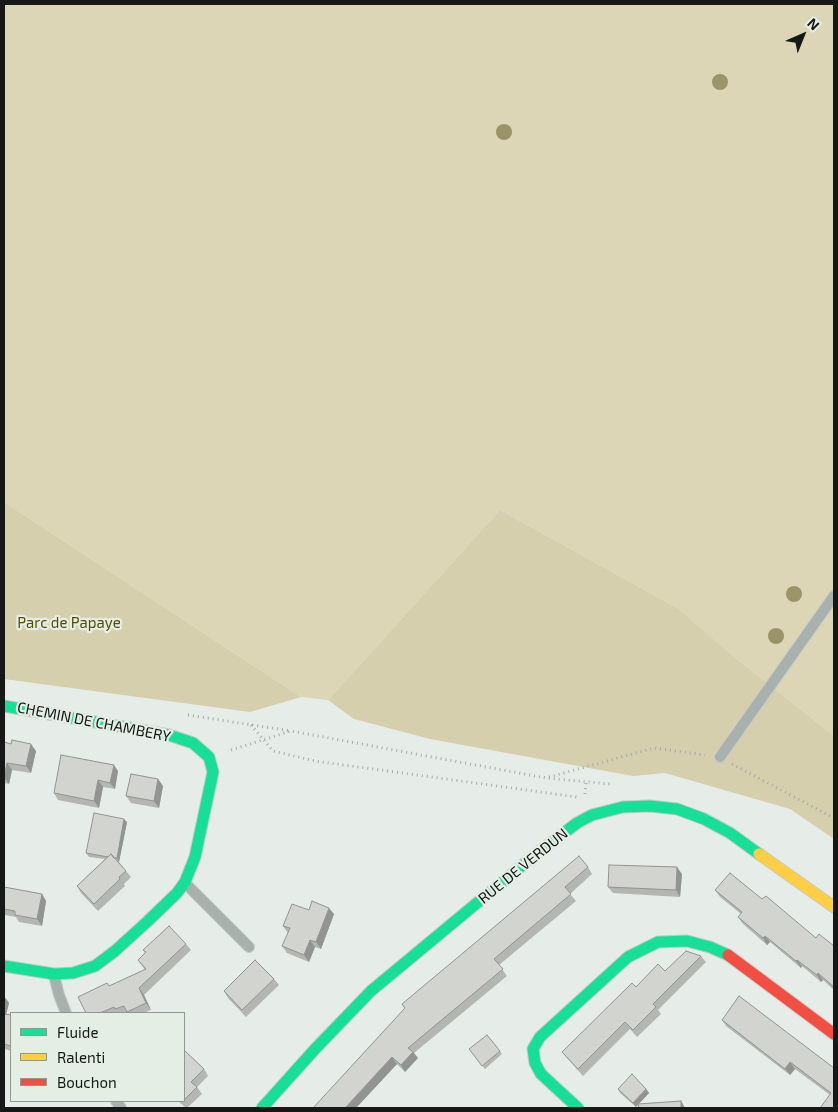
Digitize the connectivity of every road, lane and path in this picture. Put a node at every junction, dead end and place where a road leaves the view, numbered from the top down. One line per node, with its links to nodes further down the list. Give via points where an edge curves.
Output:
1 (834, 596): 6 (lane)
2 (4, 706): 5 (street, CHEMIN DE CHAMBERY, via 169,735 193,744)
3 (251, 725): 4 (path)
4 (264, 740): 5 (path); 7 (path, via 291,731); 9 (path, via 273,751 315,761)
5 (209, 757): 11 (street, via 213,772 211,786 195,858)
6 (720, 757): 7 (path, via 654,748); 10 (path)
7 (546, 778): 8 (path)
8 (614, 785)
9 (584, 798)
10 (834, 818)
11 (185, 882): 13 (lane); 15 (street, via 148,921 95,966)
12 (834, 907): 18 (street, RUE DE VERDUN, via 730,833 704,819 677,809 650,806 623,807 592,815 543,849 371,991)
13 (249, 947)
14 (4, 966): 15 (street)
15 (54, 974): 16 (lane)
16 (66, 1012)
17 (834, 1034): 19 (street, via 733,958 687,941 658,942 628,958 540,1037 533,1049 541,1074)
18 (262, 1108)
19 (578, 1108)

